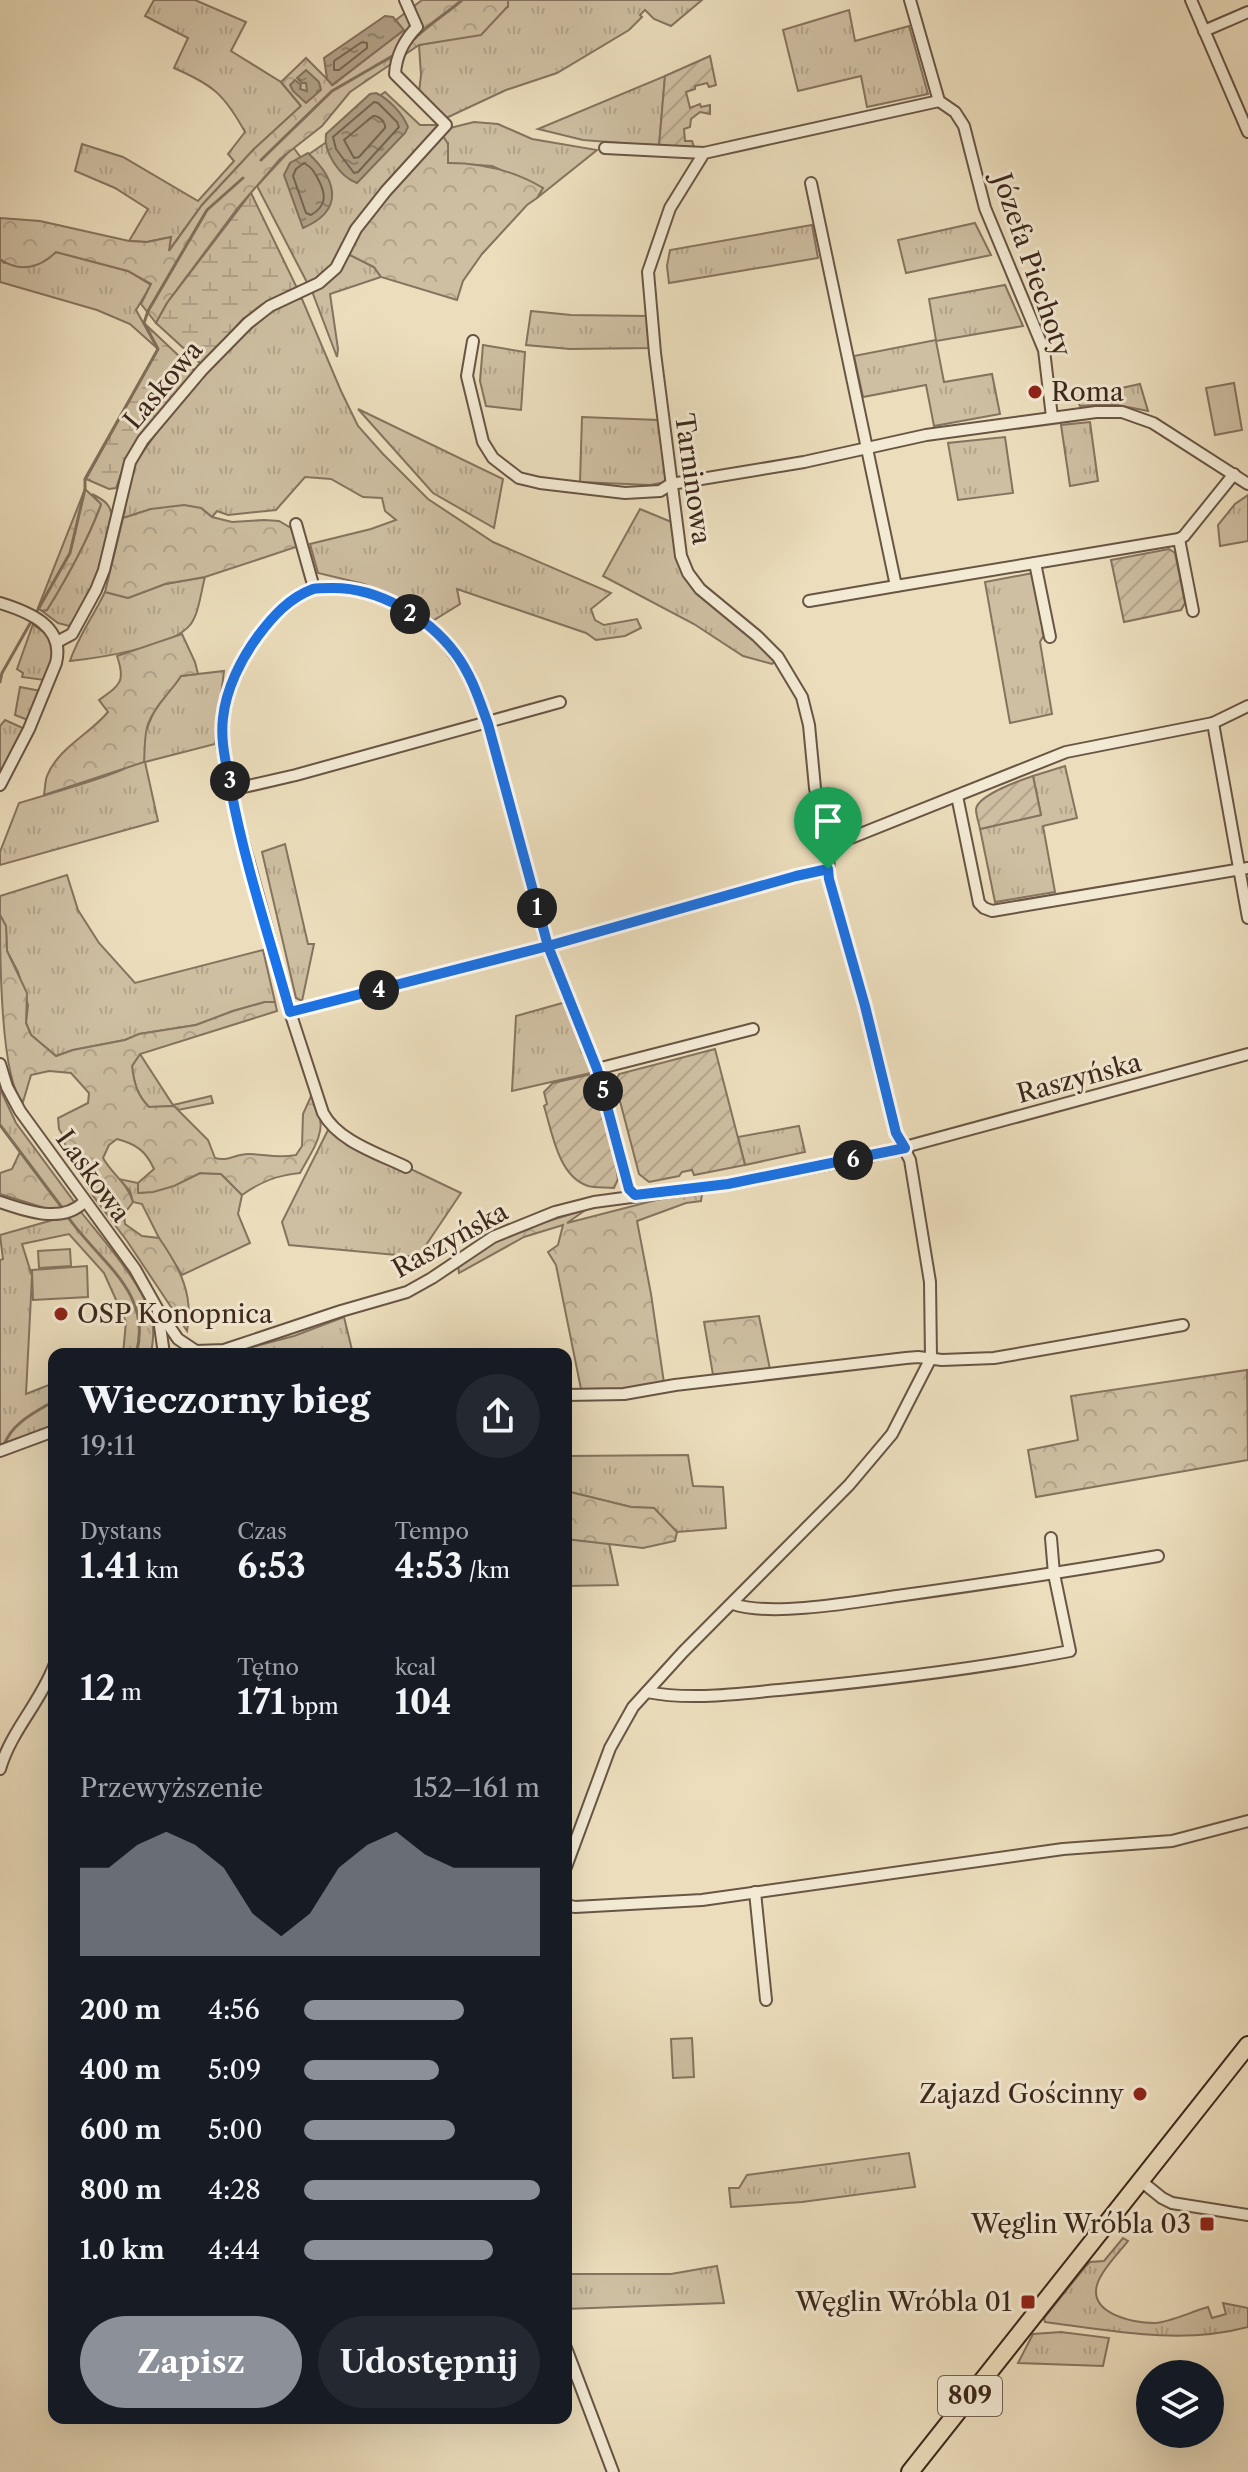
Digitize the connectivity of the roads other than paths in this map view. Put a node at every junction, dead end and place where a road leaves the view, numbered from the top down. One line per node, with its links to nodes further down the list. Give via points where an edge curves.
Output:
1 (405, 0): 26 (street, Laskowa, via 417,27 405,42 395,74 446,125 378,200 336,268 248,323 143,440 130,462 96,590 72,634)
2 (910, 0): 6 (street, Józefa Piechoty)
3 (1191, 0): 5 (street)
4 (1248, 12): 5 (street)
5 (1204, 31): 7 (street)
6 (939, 101): 9 (street); 12 (street, Józefa Piechoty, via 964,126 985,208 1044,350)
7 (1248, 132)
8 (605, 148): 9 (street)
9 (704, 153): 15 (street, Tarninowa, via 670,208 648,272)
10 (811, 183): 13 (street)
11 (473, 341): 15 (street, via 467,376 483,442 493,458 519,478 625,493 660,491)
12 (1052, 417): 13 (street); 14 (street, via 1122,412 1143,418)
13 (866, 449): 15 (street); 20 (street)
14 (1234, 474): 16 (street); 18 (street)
15 (671, 484): 34 (street, Tarninowa, via 688,573 778,657 802,697)
16 (1248, 484)
17 (296, 524): 21 (street)
18 (1179, 539): 19 (street); 24 (street)
19 (1035, 563): 20 (street); 25 (street)
20 (896, 586): 22 (street)
21 (314, 588): 30 (street, via 360,590 427,624 469,674); 32 (street, via 272,618 248,649 229,690 222,745)
22 (809, 601)
23 (0, 603): 26 (street, via 49,627)
24 (1193, 611)
25 (1050, 637)
26 (57, 642): 31 (street, via 56,663 42,700)
27 (560, 702): 30 (street)
28 (1248, 706): 29 (street)
29 (1213, 723): 33 (street, via 1066,752); 36 (street)
30 (488, 724): 32 (street); 38 (street)
31 (0, 785)
32 (231, 790): 39 (street)
33 (957, 796): 34 (street); 36 (street, via 979,903 992,911)
34 (828, 847): 35 (street, Tarninowa)
35 (828, 869): 38 (street); 44 (street, Tarninowa, via 896,1133)
36 (1244, 869): 37 (street)
37 (1248, 918)
38 (548, 946): 39 (street); 43 (street)
39 (290, 1012): 45 (street, via 330,1126)
40 (753, 1029): 43 (street)
41 (1248, 1054): 44 (street, Raszyńska)
42 (1, 1068): 48 (street, Laskowa, via 20,1111)
43 (597, 1069): 46 (street, via 629,1189)
44 (905, 1148): 46 (street, Raszyńska, via 728,1184); 54 (street, Tarninowa, via 929,1270)
45 (406, 1167)
46 (635, 1195): 53 (street, Raszyńska, via 555,1212 485,1242 400,1295)
47 (0, 1202): 48 (street, via 60,1215)
48 (84, 1202): 49 (street, Laskowa, via 135,1269)
49 (158, 1310): 51 (street, Laskowa); 52 (street, Laskowa)
50 (1183, 1325): 54 (street, via 994,1358)
51 (163, 1348)
52 (188, 1348)
53 (230, 1348)
54 (931, 1358): 55 (street, via 618,1395); 61 (street, via 892,1434)
55 (572, 1395)
56 (48, 1433): 57 (street)
57 (0, 1451)
58 (1051, 1538): 60 (street)
59 (1158, 1556): 60 (street)
60 (1054, 1574): 61 (street, via 843,1604); 63 (street, via 1070,1651 818,1686 665,1696)
61 (733, 1604): 63 (street)
62 (48, 1680): 64 (street)
63 (647, 1692): 66 (street, via 610,1748)
64 (0, 1769)
65 (1248, 1821): 67 (street, via 1172,1841 1063,1849)
66 (572, 1851)
67 (755, 1892): 68 (street); 69 (street)
68 (572, 1906)
69 (766, 2000)
70 (1248, 2045): 71 (main road, 809)
71 (1141, 2181): 72 (street, via 1172,2203); 75 (main road, 809)
72 (1248, 2215)
73 (572, 2364): 74 (street)
74 (613, 2472)
75 (910, 2472)

